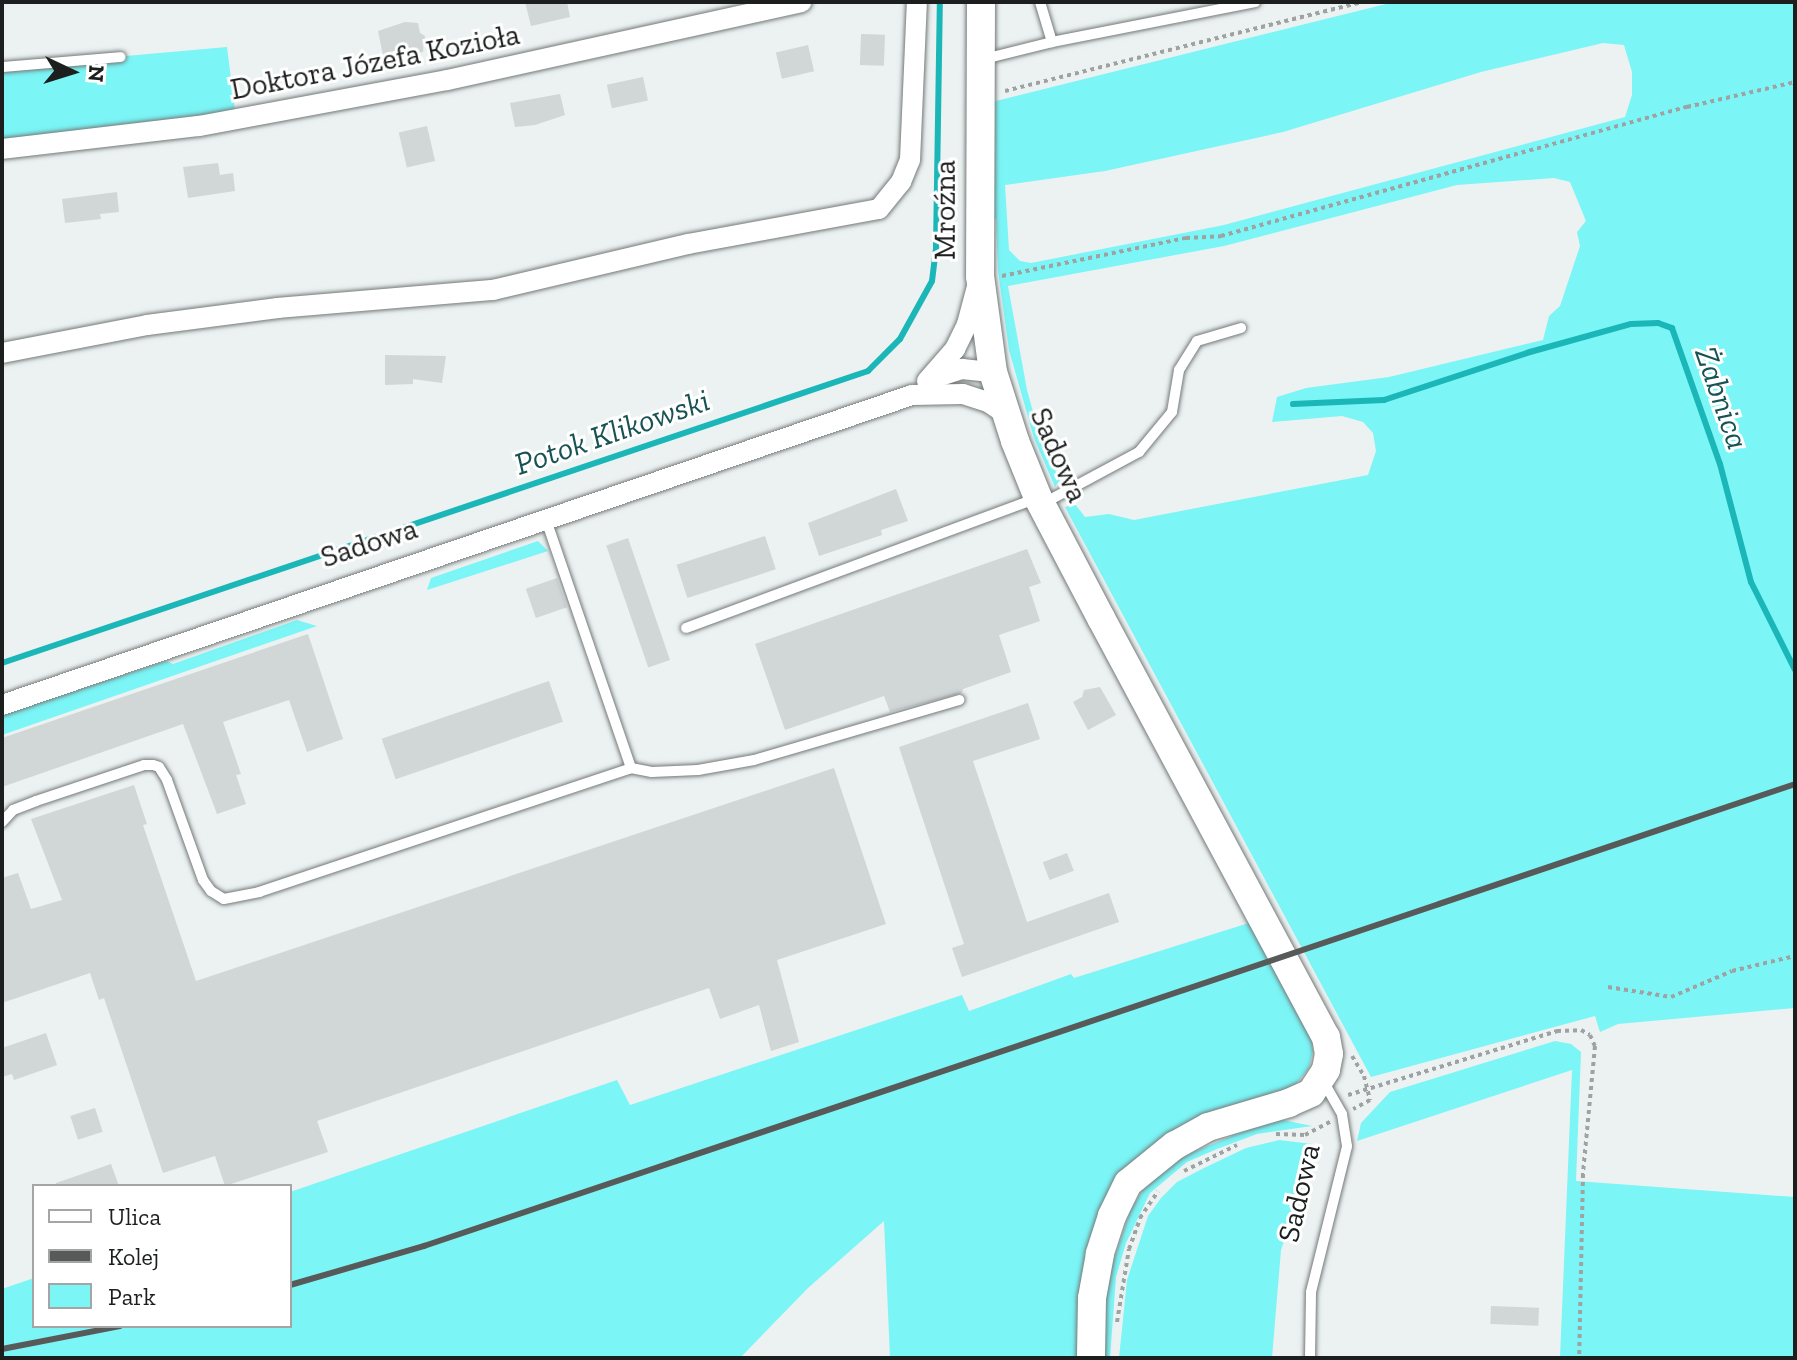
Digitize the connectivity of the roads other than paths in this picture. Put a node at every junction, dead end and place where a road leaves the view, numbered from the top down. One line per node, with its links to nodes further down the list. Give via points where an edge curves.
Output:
1 (802, 2): 10 (street, Doktora Józefa Kozioła, via 447,80 199,126)
2 (917, 2): 13 (street, via 910,160 901,182 879,209 688,244 493,290 278,308 147,325)
3 (981, 2): 8 (main road, Mroźna)
4 (1040, 2): 6 (lane)
5 (1255, 2): 6 (lane)
6 (1052, 42): 8 (lane)
7 (121, 57): 9 (lane)
8 (980, 60): 11 (main road, Mroźna)
9 (2, 67)
10 (2, 149)
11 (980, 276): 14 (main road, Mroźna); 15 (street, via 955,349)
12 (1241, 328): 18 (lane, via 1197,341 1179,370 1172,412 1139,452)
13 (2, 353)
14 (993, 372): 15 (street, via 962,369); 16 (street); 17 (main road, Mroźna)
15 (920, 388): 16 (street, Sadowa); 19 (street, Sadowa)
16 (963, 394): 17 (street, Sadowa)
17 (1007, 415): 18 (main road, Sadowa)
18 (1040, 501): 20 (lane); 25 (main road, Sadowa, via 1326,1037)
19 (546, 520): 22 (street, Sadowa); 23 (lane)
20 (686, 628)
21 (959, 700): 23 (lane, via 754,760 698,770)
22 (2, 705)
23 (631, 768): 24 (lane, via 274,888 224,899 203,880 159,767 144,765 36,801 13,810)
24 (2, 822)
25 (1328, 1088): 26 (main road, via 1208,1127 1175,1145 1128,1183 1100,1254 1092,1298); 27 (lane, Sadowa, via 1347,1146 1311,1292)
26 (1091, 1358)
27 (1310, 1358)

